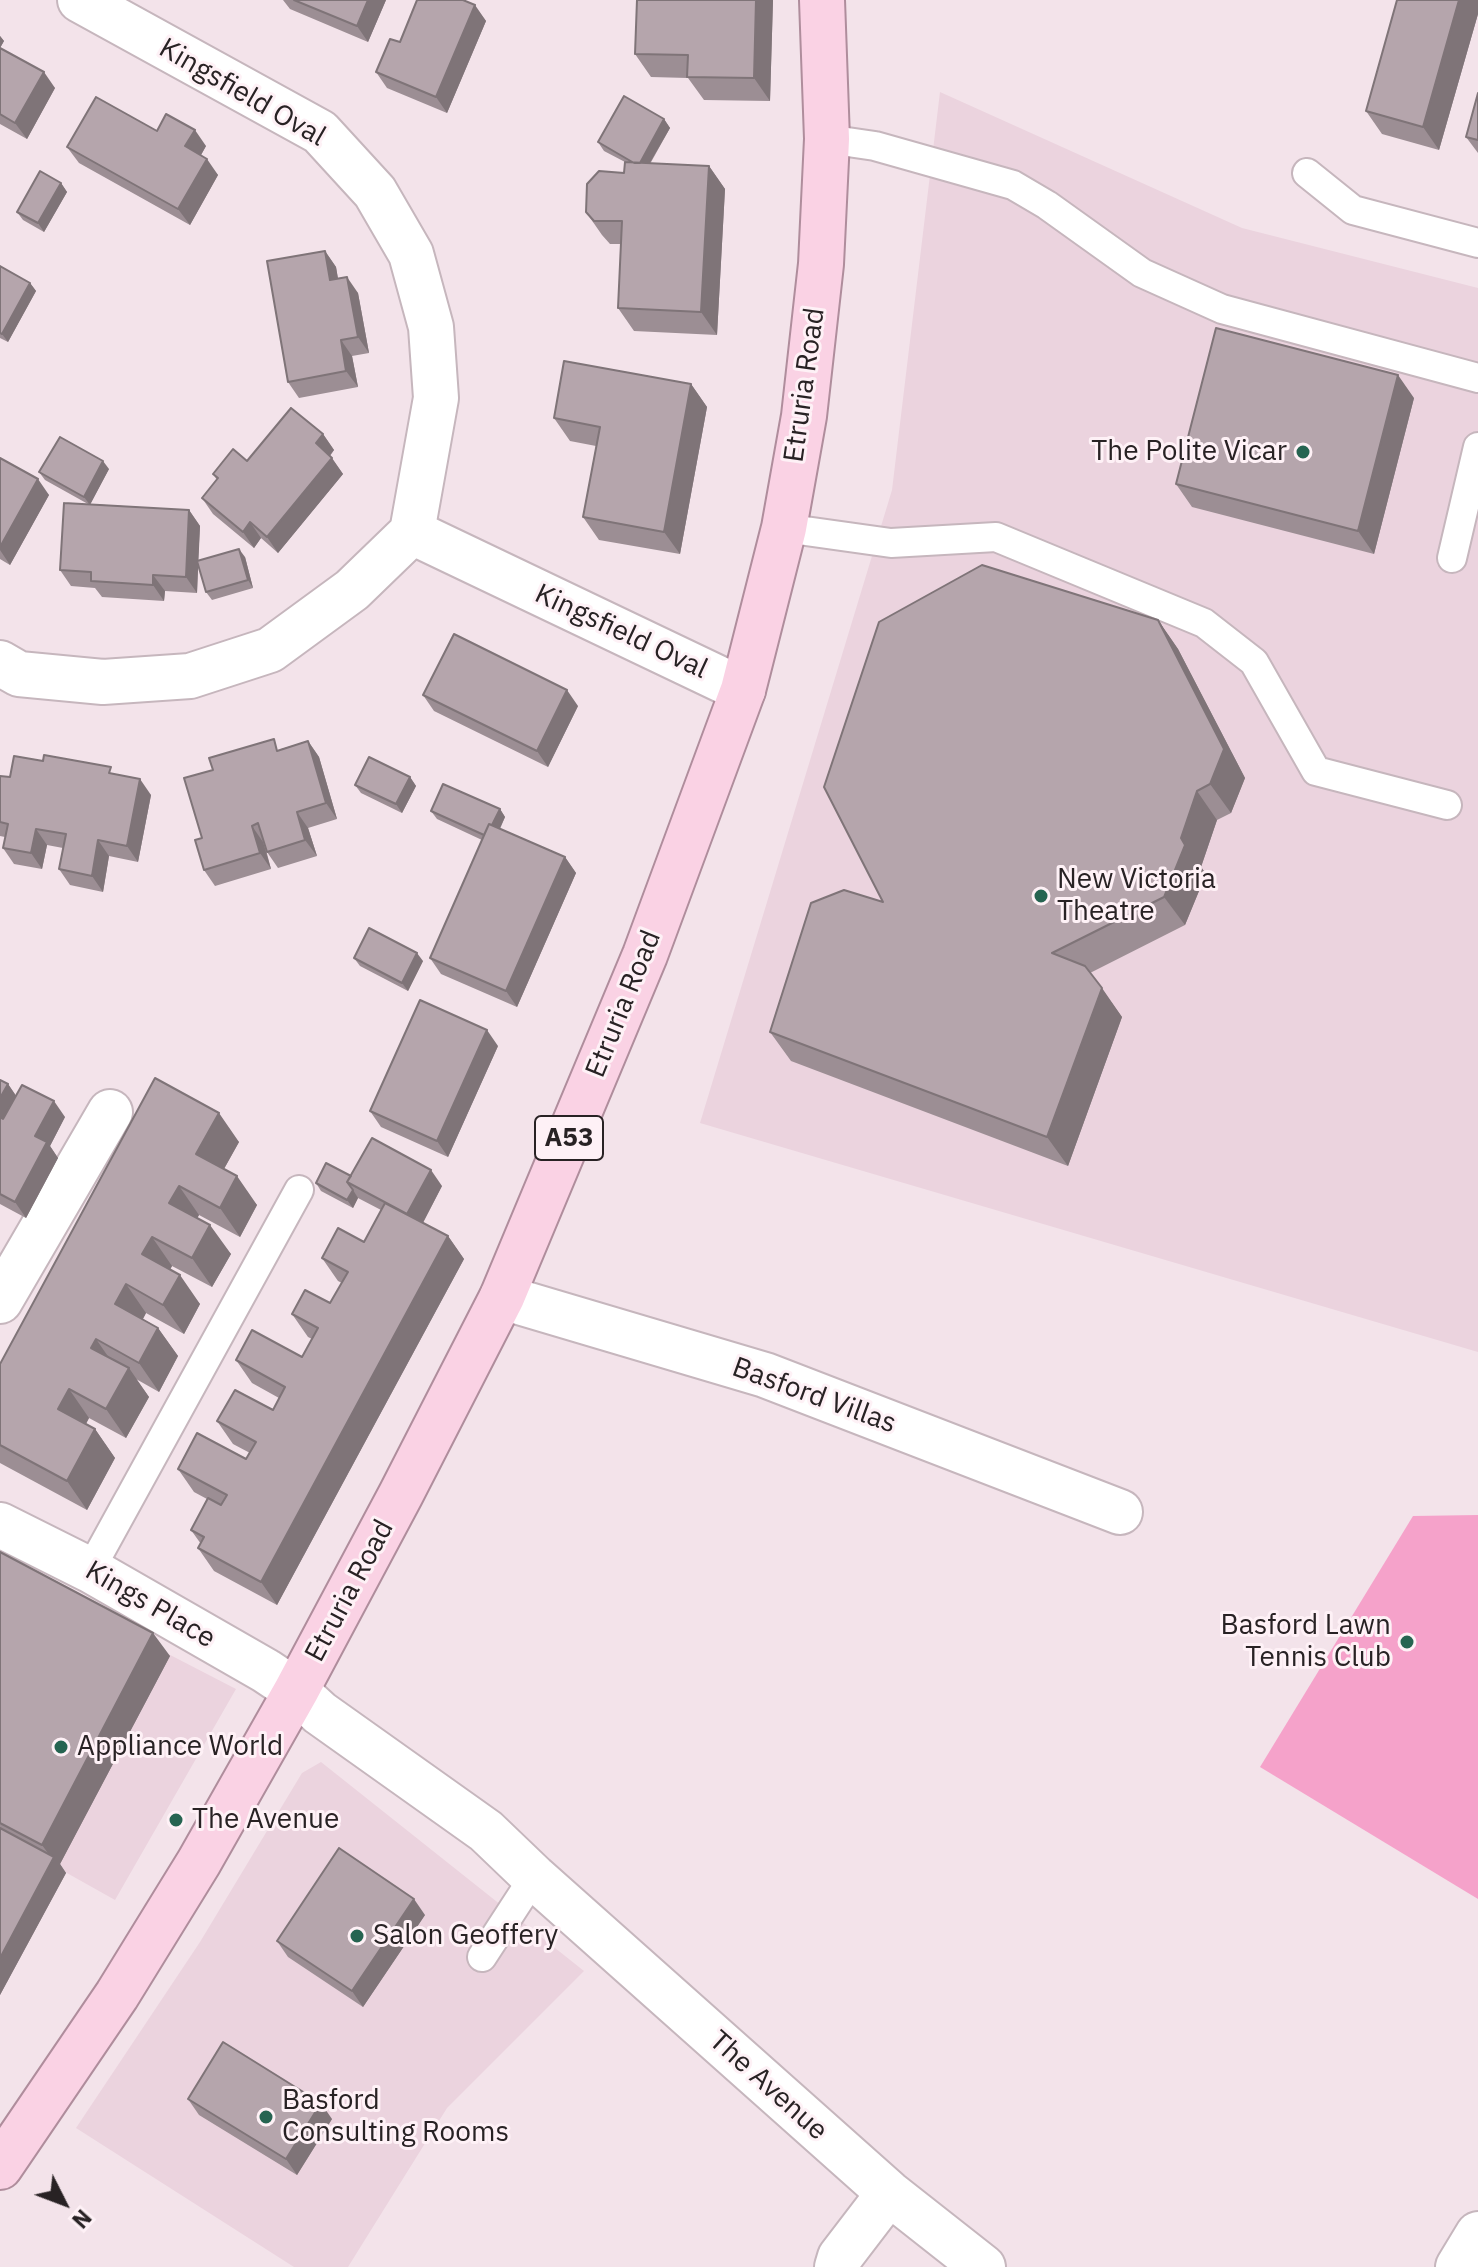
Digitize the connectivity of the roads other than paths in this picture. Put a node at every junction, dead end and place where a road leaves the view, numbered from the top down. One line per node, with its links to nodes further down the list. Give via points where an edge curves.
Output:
1 (80, 0): 9 (street, Kingsfield Oval, via 320,132 375,192 411,254 431,327 436,398)
2 (822, 0): 3 (highway, Etruria Road / A53)
3 (827, 139): 6 (lane, via 875,146 1013,185 1142,273 1222,309); 8 (highway, Etruria Road / A53, via 821,264 804,416)
4 (1307, 173): 5 (lane, via 1353,210)
5 (1478, 243)
6 (1478, 378)
7 (1478, 447): 10 (lane)
8 (784, 528): 12 (highway, Etruria Road / A53); 13 (lane, via 891,543 996,537 1204,623 1254,662 1316,771)
9 (412, 532): 11 (street, via 352,590 270,650 203,672 103,682 19,674); 12 (street, Kingsfield Oval)
10 (1452, 558)
11 (0, 663)
12 (743, 690): 17 (highway, Etruria Road / A53, via 645,955)
13 (1447, 805)
14 (110, 1112): 16 (street)
15 (299, 1190): 20 (lane)
16 (6, 1277)
17 (502, 1297): 18 (street, Basford Villas, via 765,1375); 21 (highway, Etruria Road / A53)
18 (1120, 1512)
19 (0, 1525): 20 (street, Kings Place)
20 (90, 1570): 21 (street, Kings Place)
21 (296, 1691): 22 (street, The Avenue, via 486,1831); 24 (highway, Etruria Road / A53, via 125,1982)
22 (534, 1877): 23 (lane); 25 (street, The Avenue)
23 (482, 1957)
24 (0, 2167)
25 (889, 2193): 27 (street); 28 (street, The Avenue)
26 (1478, 2234): 29 (street)
27 (837, 2267)
28 (983, 2267)
29 (1458, 2267)

